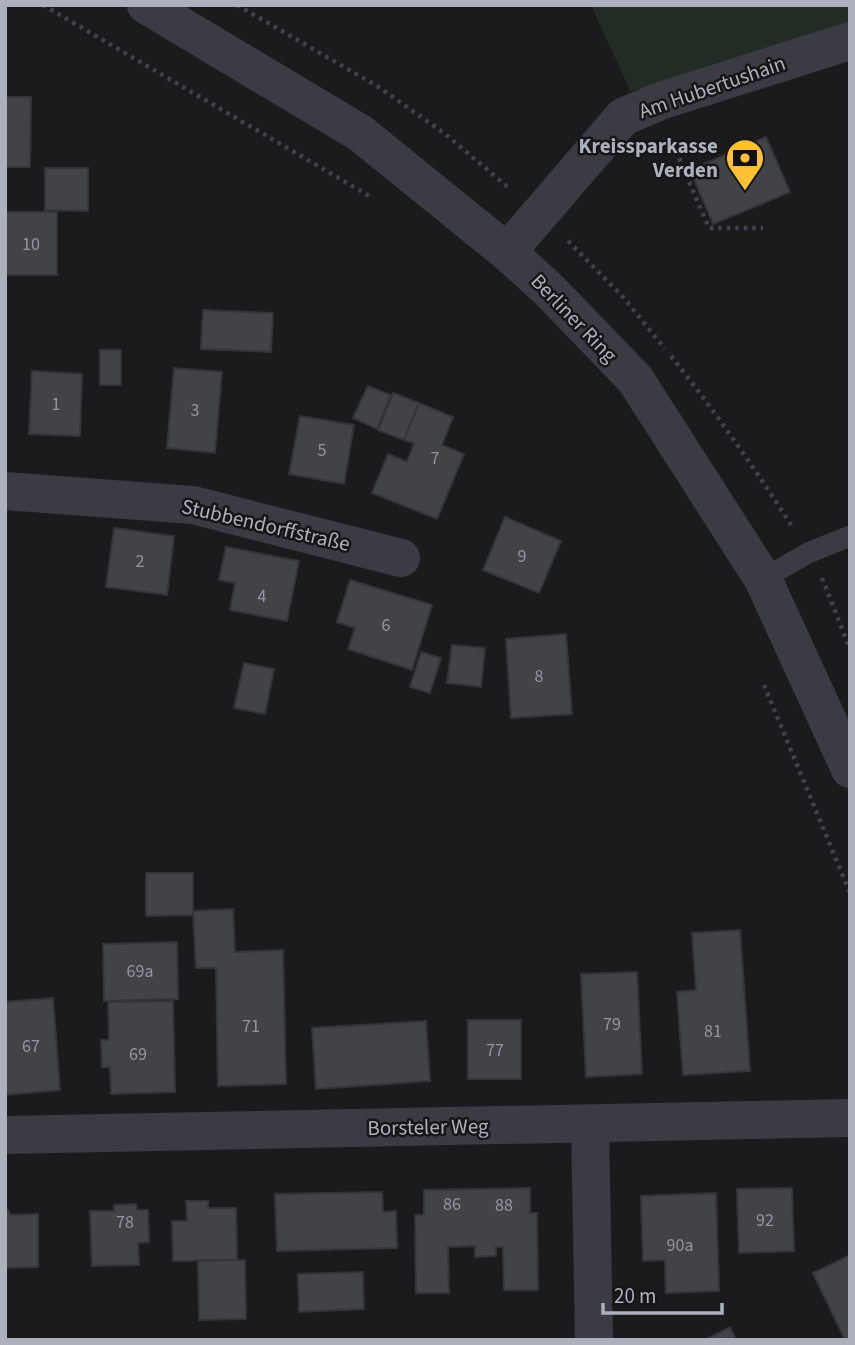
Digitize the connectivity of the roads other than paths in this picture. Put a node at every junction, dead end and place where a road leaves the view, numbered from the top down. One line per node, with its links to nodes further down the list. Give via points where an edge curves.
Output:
1 (146, 5): 3 (street, Berliner Ring, via 360,133)
2 (850, 41): 3 (street, Am Hubertushain, via 623,117)
3 (507, 251): 7 (street, Berliner Ring, via 635,379)
4 (5, 491): 6 (street, Stubbendorffstraße, via 193,505)
5 (850, 536): 7 (lane)
6 (401, 558)
7 (763, 579): 8 (street, Berliner Ring)
8 (850, 769)
9 (850, 1118): 10 (street, Borsteler Weg)
10 (590, 1124): 11 (street, Borsteler Weg); 12 (street)
11 (5, 1135)
12 (594, 1340)

